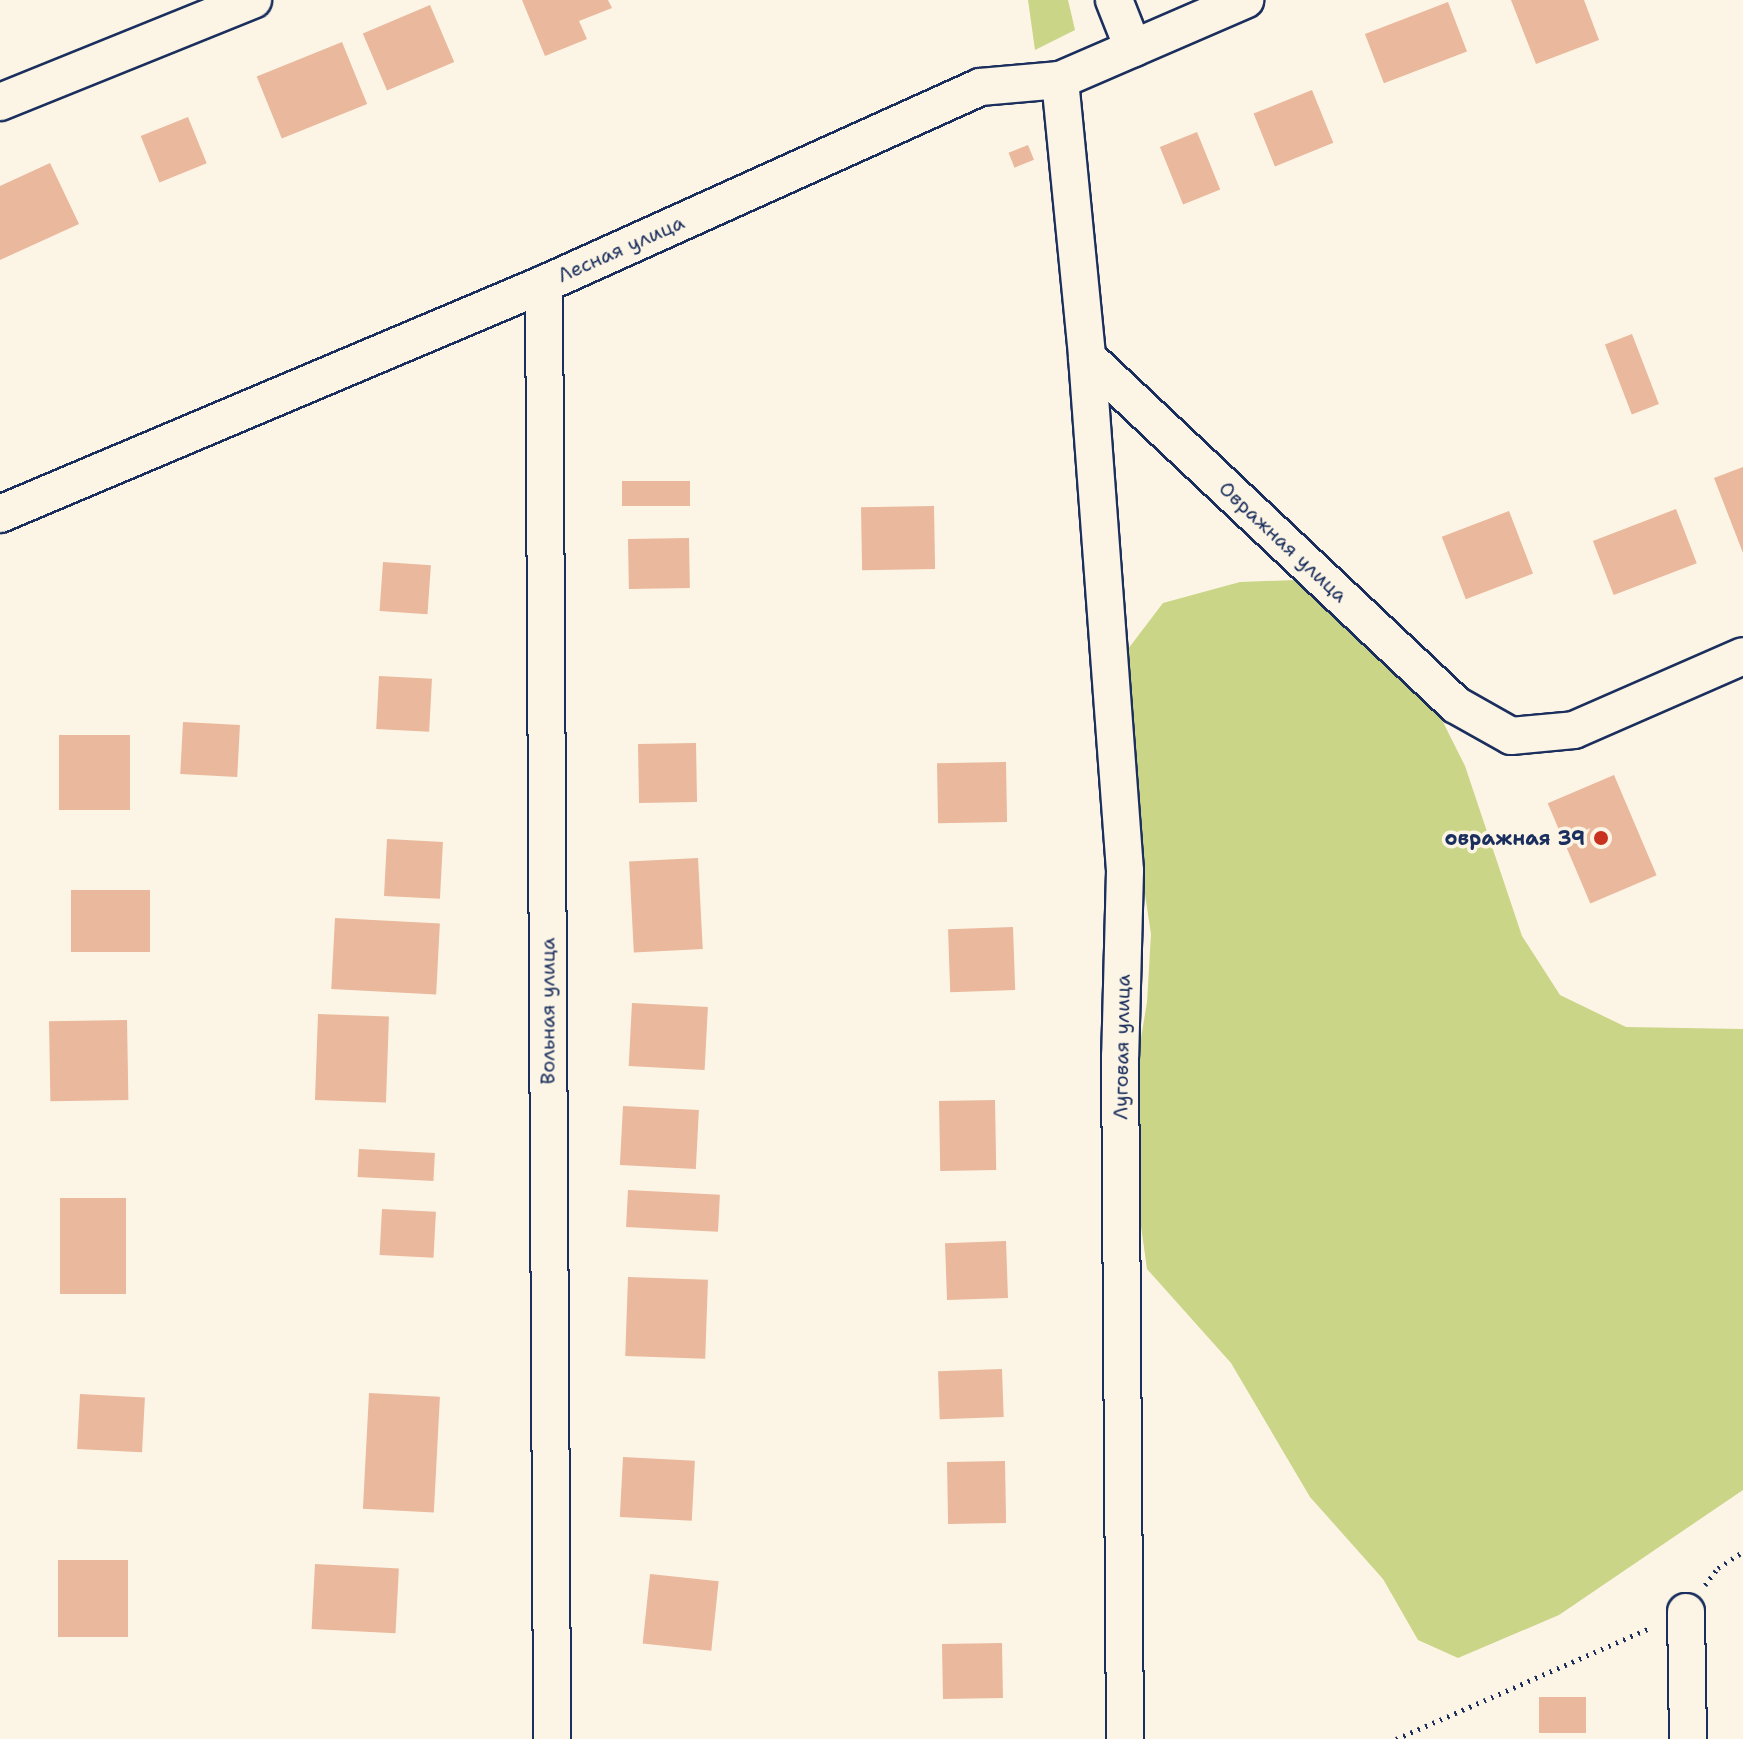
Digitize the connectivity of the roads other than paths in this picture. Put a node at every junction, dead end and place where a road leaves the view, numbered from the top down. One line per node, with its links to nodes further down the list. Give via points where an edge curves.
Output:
1 (253, 0): 6 (street)
2 (1114, 0): 4 (street)
3 (1245, 0): 4 (street, Лесная улица)
4 (1133, 48): 5 (street, Лесная улица)
5 (1060, 80): 7 (street, Лесная улица, via 980,87); 8 (street)
6 (0, 102)
7 (544, 284): 9 (street, Лесная улица); 12 (street, Вольная улица)
8 (1087, 357): 10 (street, Овражная улица, via 1456,705 1511,736 1574,730); 13 (street, Луговая улица, via 1125,871 1120,1056)
9 (0, 514)
10 (1743, 656)
11 (1686, 1612): 14 (street)
12 (552, 1739)
13 (1125, 1739)
14 (1688, 1739)

